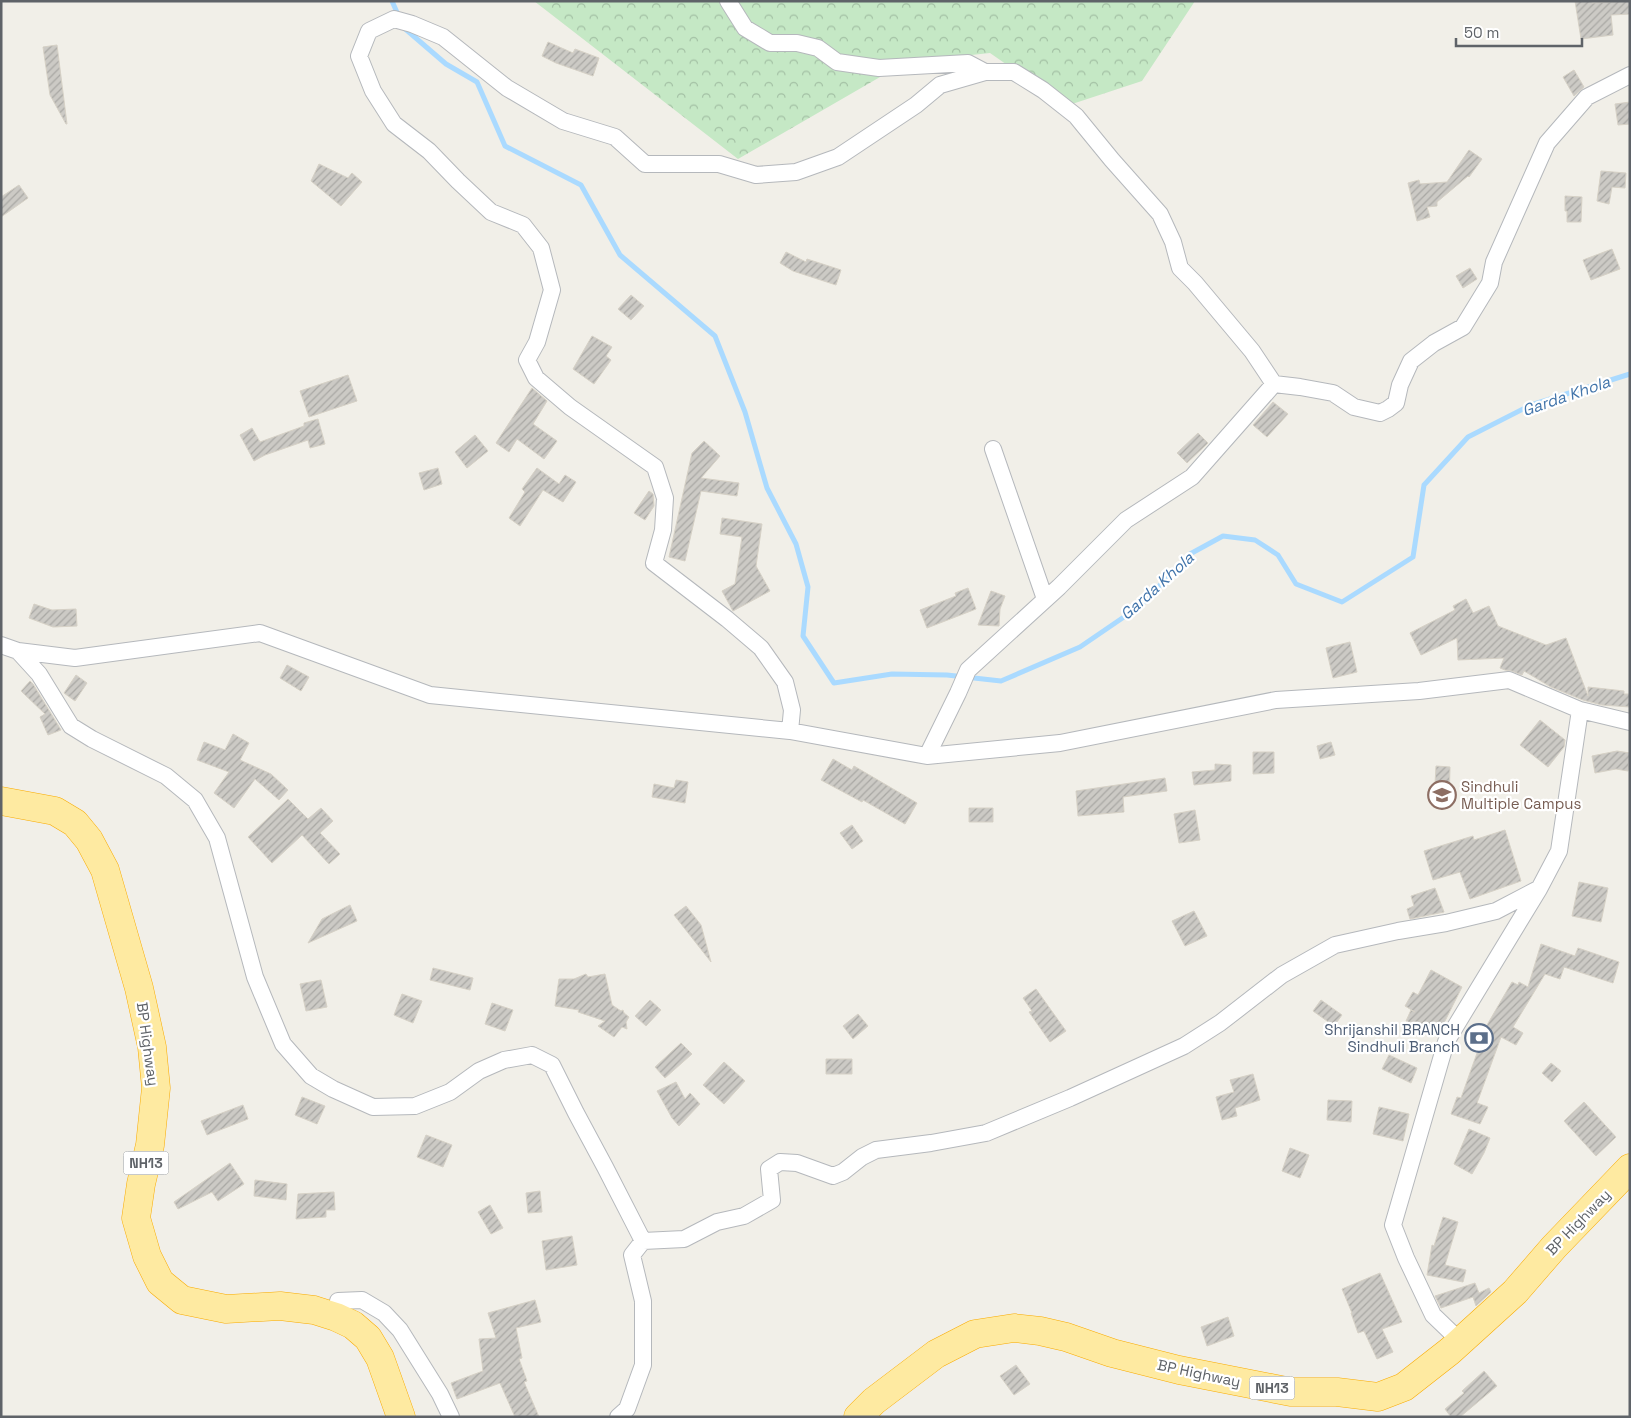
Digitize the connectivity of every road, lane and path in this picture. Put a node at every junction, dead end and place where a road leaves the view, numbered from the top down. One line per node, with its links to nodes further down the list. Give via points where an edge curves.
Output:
1 (728, 1): 2 (street, via 745,28 770,43 797,43 818,48 837,62 879,68 968,63)
2 (985, 72): 4 (street, via 1014,72 1076,116 1160,214 1180,268 1252,351); 11 (street, via 940,85 838,157 796,172 756,175 719,164 646,164 615,137 563,121 507,88 443,37 412,24 394,19 369,31 359,56 373,91 394,124 429,151 491,212 524,225 541,248 552,290 537,342 527,360 536,378 570,407 655,467 665,498 663,530 654,564 761,648 785,682 792,710)
3 (1630, 75): 4 (street, via 1587,97 1546,143 1494,262 1490,283 1463,327 1411,361 1396,403 1380,413 1354,407 1333,393)
4 (1274, 384): 6 (street, via 1192,477 1126,520)
5 (993, 449): 6 (street)
6 (1045, 599): 12 (street, via 968,670)
7 (1, 645): 8 (street)
8 (18, 651): 11 (street, via 75,658 260,634 430,696); 16 (street, via 39,674 71,726 166,776 195,800 217,838 258,986 283,1044 311,1076 374,1107 415,1106 450,1092 479,1071 504,1060 532,1055 552,1065)
9 (1580, 710): 10 (street); 12 (street, via 1508,680 1419,691 1276,700 1060,743); 14 (street, via 1560,851)
10 (1630, 722)
11 (790, 731): 12 (street)
12 (927, 756)
13 (1, 801): 17 (highway, BP Highway / NH13, via 55,811 75,823 89,840 105,870 140,988 152,1047 156,1088 150,1145 136,1218 147,1256 160,1282 182,1300 226,1309 280,1306 314,1310)
14 (1539, 889): 16 (street, via 1496,911 1335,945 1282,975 1184,1046 986,1133 876,1150 833,1176 797,1163 780,1162 769,1169 772,1200 744,1216 717,1222 684,1239); 18 (street, via 1446,1042 1393,1225 1433,1315)
15 (1630, 1168): 18 (highway, BP Highway / NH13, via 1515,1292)
16 (643, 1241): 21 (street, via 632,1255 643,1301 643,1365 627,1409)
17 (336, 1317): 19 (highway, BP Highway / NH13, via 368,1338 380,1358); 20 (street, via 338,1301 362,1300 384,1313 400,1330)
18 (1460, 1341): 22 (highway, BP Highway / NH13, via 1404,1387 1378,1397 1337,1392 1291,1392 1112,1353 1066,1337 1014,1328 975,1334 936,1354)
19 (401, 1417)
20 (451, 1417)
21 (618, 1417)
22 (858, 1417)

